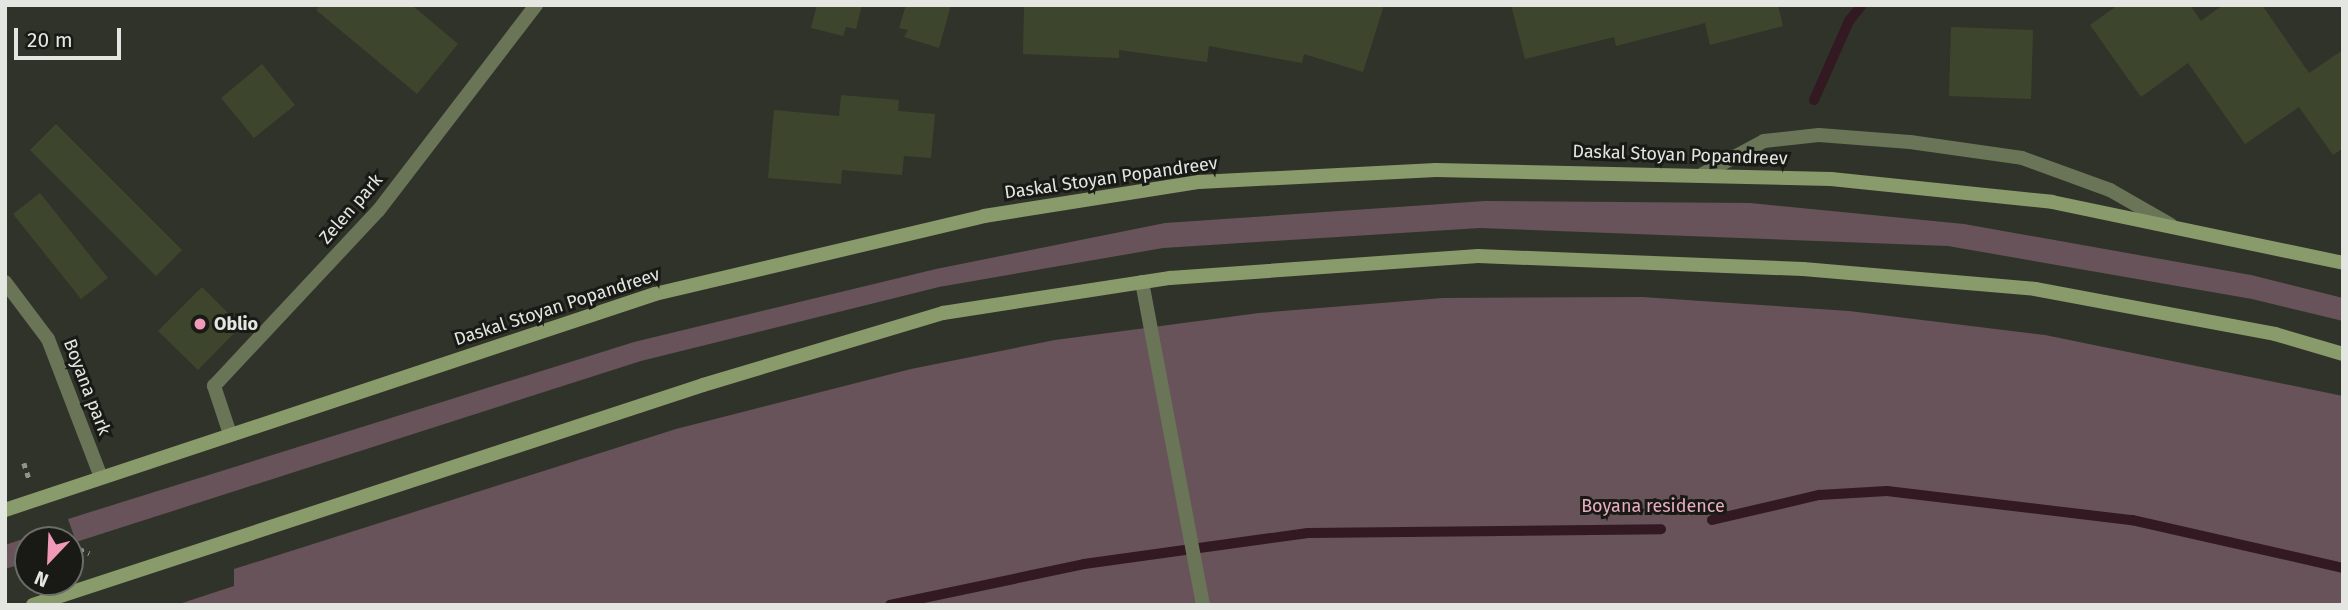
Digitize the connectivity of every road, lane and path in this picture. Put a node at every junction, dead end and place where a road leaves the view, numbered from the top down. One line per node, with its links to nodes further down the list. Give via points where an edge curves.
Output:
1 (536, 5): 8 (street, Zelen park, via 378,211 214,386)
2 (1703, 174): 3 (main road, Daskal Stoyan Popandreev, via 1831,179 2052,202); 3 (street, via 1764,141 1819,135 1910,142 2022,158 2110,190); 8 (main road, Daskal Stoyan Popandreev, via 1436,170 1199,182 984,216 655,293)
3 (2172, 226): 4 (main road, Daskal Stoyan Popandreev)
4 (2343, 263)
5 (5, 282): 10 (street, Boyana park, via 48,339)
6 (1142, 282): 7 (main road, via 1478,256 1803,269 2035,289 2275,334); 15 (main road, via 943,313 703,385); 16 (street)
7 (2343, 354)
8 (230, 434): 10 (main road, Daskal Stoyan Popandreev)
9 (24, 463): 11 (path)
10 (101, 477): 12 (main road, Daskal Stoyan Popandreev)
11 (30, 481)
12 (5, 510)
13 (84, 551): 14 (path)
14 (89, 553)
15 (33, 605)
16 (1203, 605)

